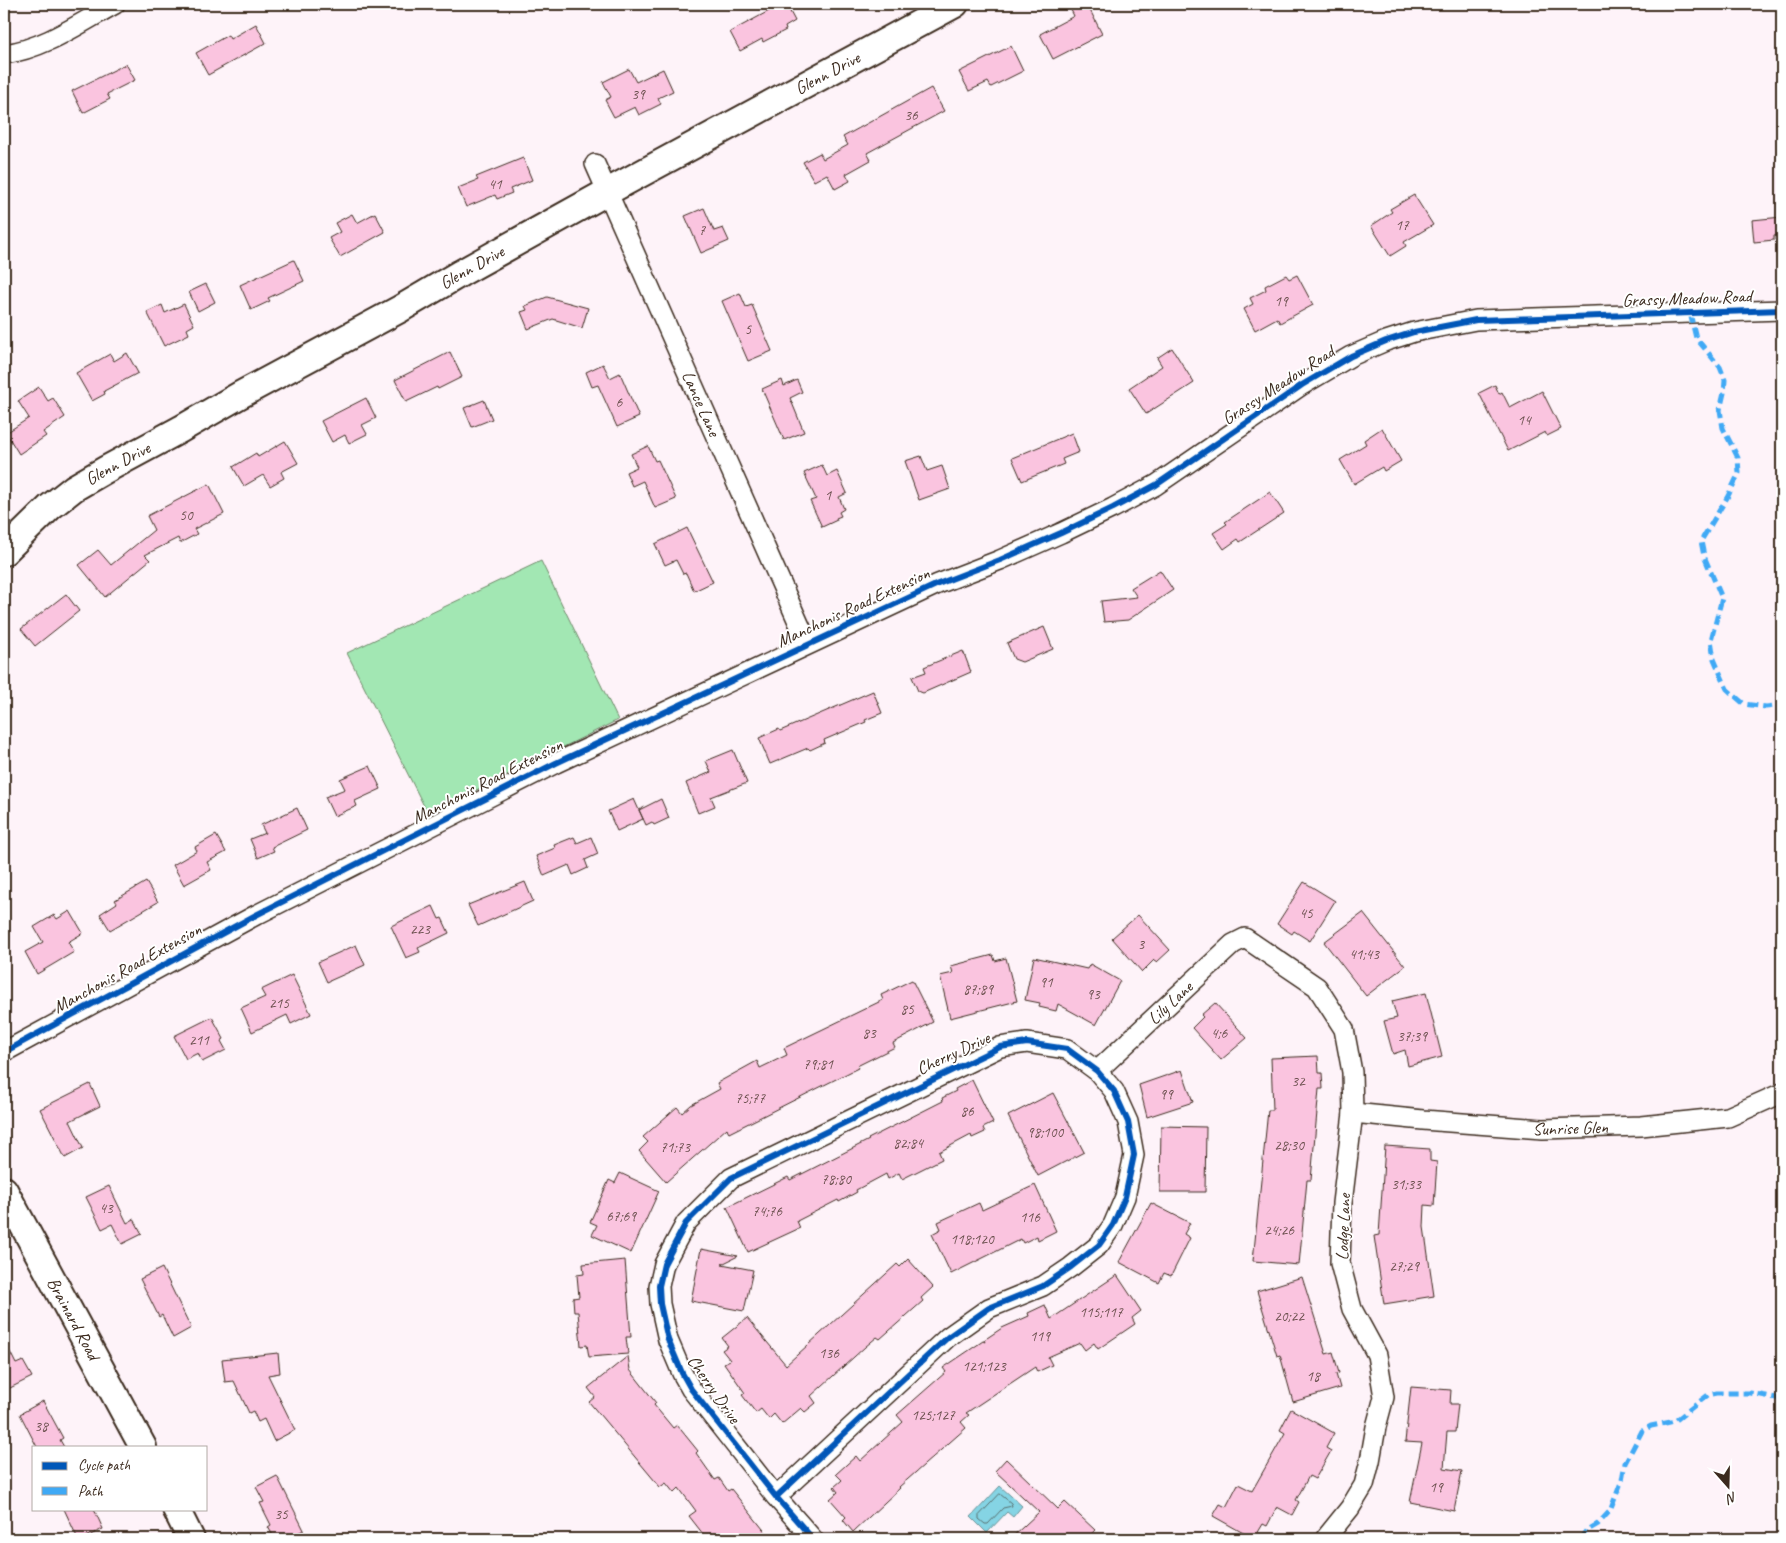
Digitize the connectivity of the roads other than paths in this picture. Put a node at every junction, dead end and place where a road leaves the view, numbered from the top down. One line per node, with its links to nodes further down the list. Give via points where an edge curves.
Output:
1 (115, 4): 3 (street, via 37,45)
2 (955, 4): 5 (street, Glenn Drive)
3 (4, 54)
4 (595, 164): 5 (street, Lance Lane)
5 (607, 192): 7 (street, Glenn Drive, via 74,488); 9 (street, Lance Lane)
6 (1782, 310): 8 (street, Grassy Meadow Road, via 1476,320 1386,341 1351,356 1302,385 1156,485)
7 (4, 552)
8 (996, 562): 9 (street, Manchonis Road Extension, via 938,584)
9 (808, 644): 11 (street, Manchonis Road Extension, via 556,763 262,912)
10 (1245, 938): 12 (street, Lily Lane, via 1233,944); 14 (street, Lodge Lane, via 1317,987 1344,1029 1352,1072)
11 (4, 1052)
12 (1097, 1071): 17 (street, Cherry Drive, via 1114,1091 1128,1122 1134,1155 1124,1197 1113,1225 1099,1245 1043,1286 989,1308 948,1337); 17 (street, Cherry Drive, via 1067,1049 1027,1044 1000,1046 731,1178 686,1223 664,1264 659,1286 668,1340 691,1389)
13 (1782, 1093): 14 (street, Sunrise Glen, via 1728,1117 1641,1126 1543,1129)
14 (1354, 1113): 21 (street, Lodge Lane, via 1342,1203 1340,1263 1352,1309 1377,1355 1384,1397 1364,1485 1346,1514)
15 (4, 1190): 16 (street, Brainard Road)
16 (142, 1446)
17 (776, 1497): 20 (street, Cherry Drive)
18 (176, 1510): 19 (street)
19 (191, 1539)
20 (813, 1539)
21 (1324, 1539)

